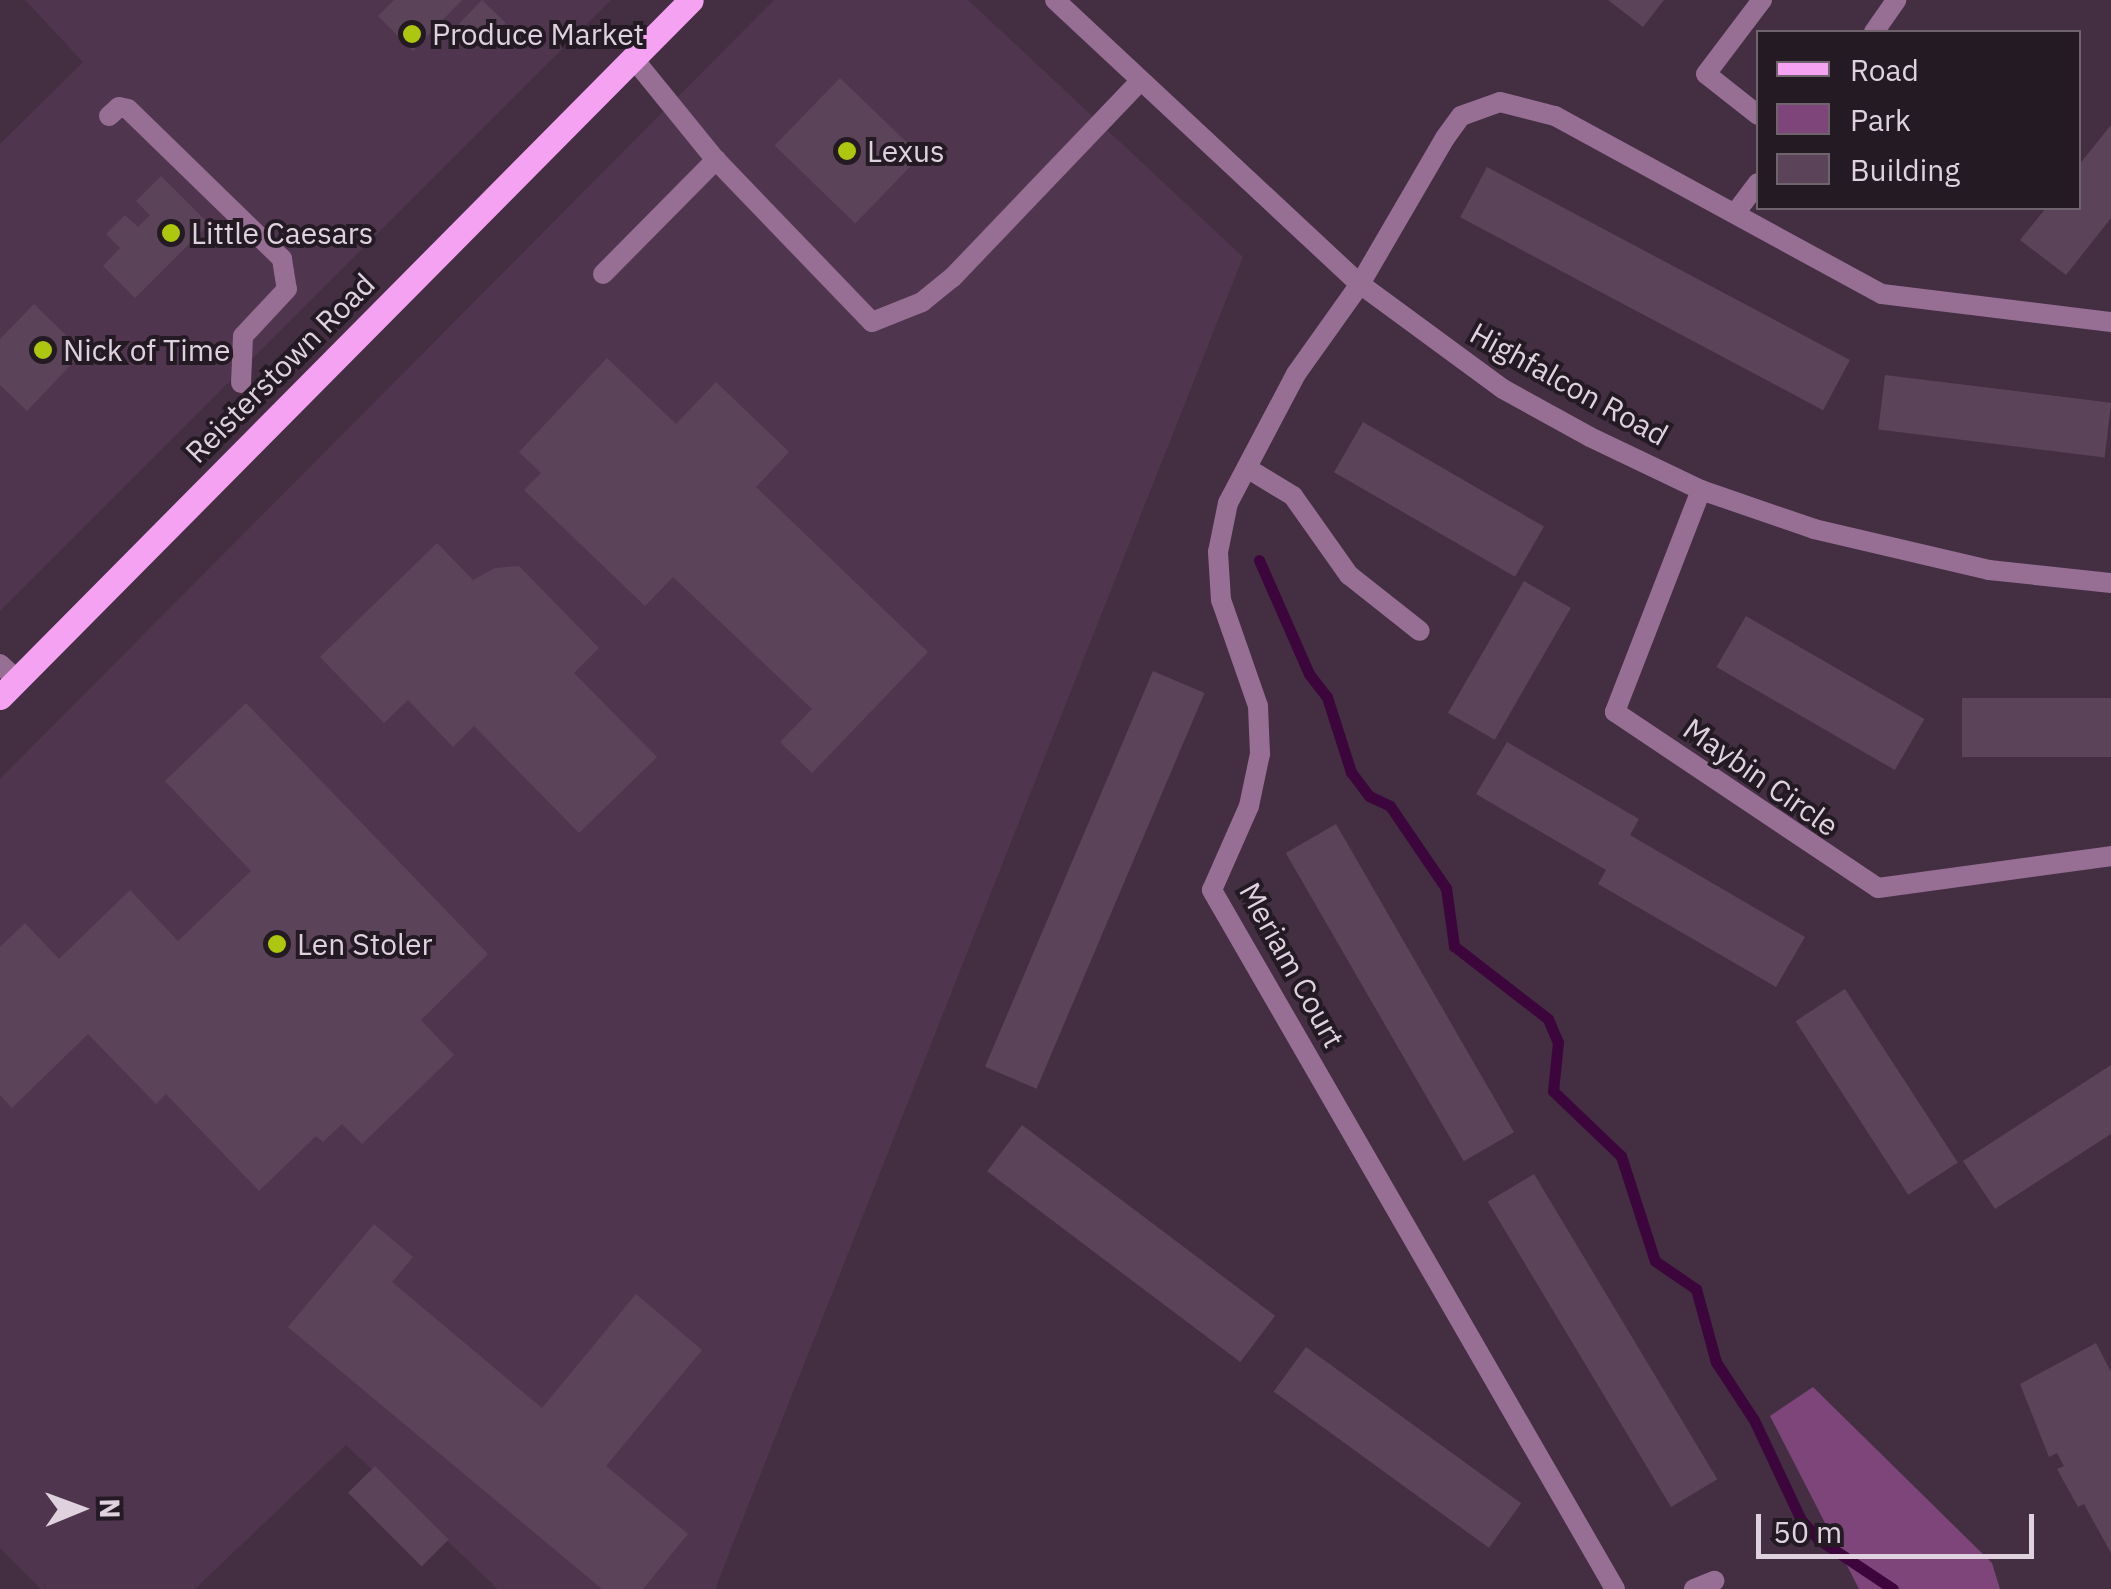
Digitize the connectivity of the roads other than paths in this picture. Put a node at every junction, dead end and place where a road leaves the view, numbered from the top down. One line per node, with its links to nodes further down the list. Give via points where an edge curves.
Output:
1 (691, 0): 6 (main road, Reisterstown Road)
2 (1055, 0): 7 (street, Highfalcon Road)
3 (1762, 0): 8 (street, via 1706,74)
4 (1896, 0): 5 (street)
5 (1875, 30)
6 (634, 58): 10 (street); 21 (main road, Reisterstown Road)
7 (1140, 81): 10 (street, via 952,278 922,302 872,322); 14 (street, Highfalcon Road)
8 (1756, 113)
9 (109, 116): 16 (street, via 119,106 128,109 282,259 287,289 243,336)
10 (716, 160): 13 (street)
11 (1756, 186): 12 (street)
12 (1736, 212): 14 (street, Meriam Court, via 1555,116 1500,102 1461,116); 15 (street, Meriam Court, via 1882,294)
13 (604, 274)
14 (1360, 284): 17 (street, Meriam Court, via 1296,374); 18 (street, Highfalcon Road, via 1504,389)
15 (2111, 322)
16 (241, 382)
17 (1247, 468): 20 (street, via 1293,496 1350,575); 24 (street, Meriam Court, via 1228,502 1218,552 1221,600 1258,706 1260,754 1249,806 1212,890)
18 (1700, 490): 19 (street, Highfalcon Road, via 1895,552); 22 (street, Maybin Circle, via 1615,712 1878,888)
19 (2111, 583)
20 (1420, 631)
21 (5, 681)
22 (2111, 856)
23 (1714, 1581): 25 (street)
24 (1615, 1589)
25 (1694, 1589)

